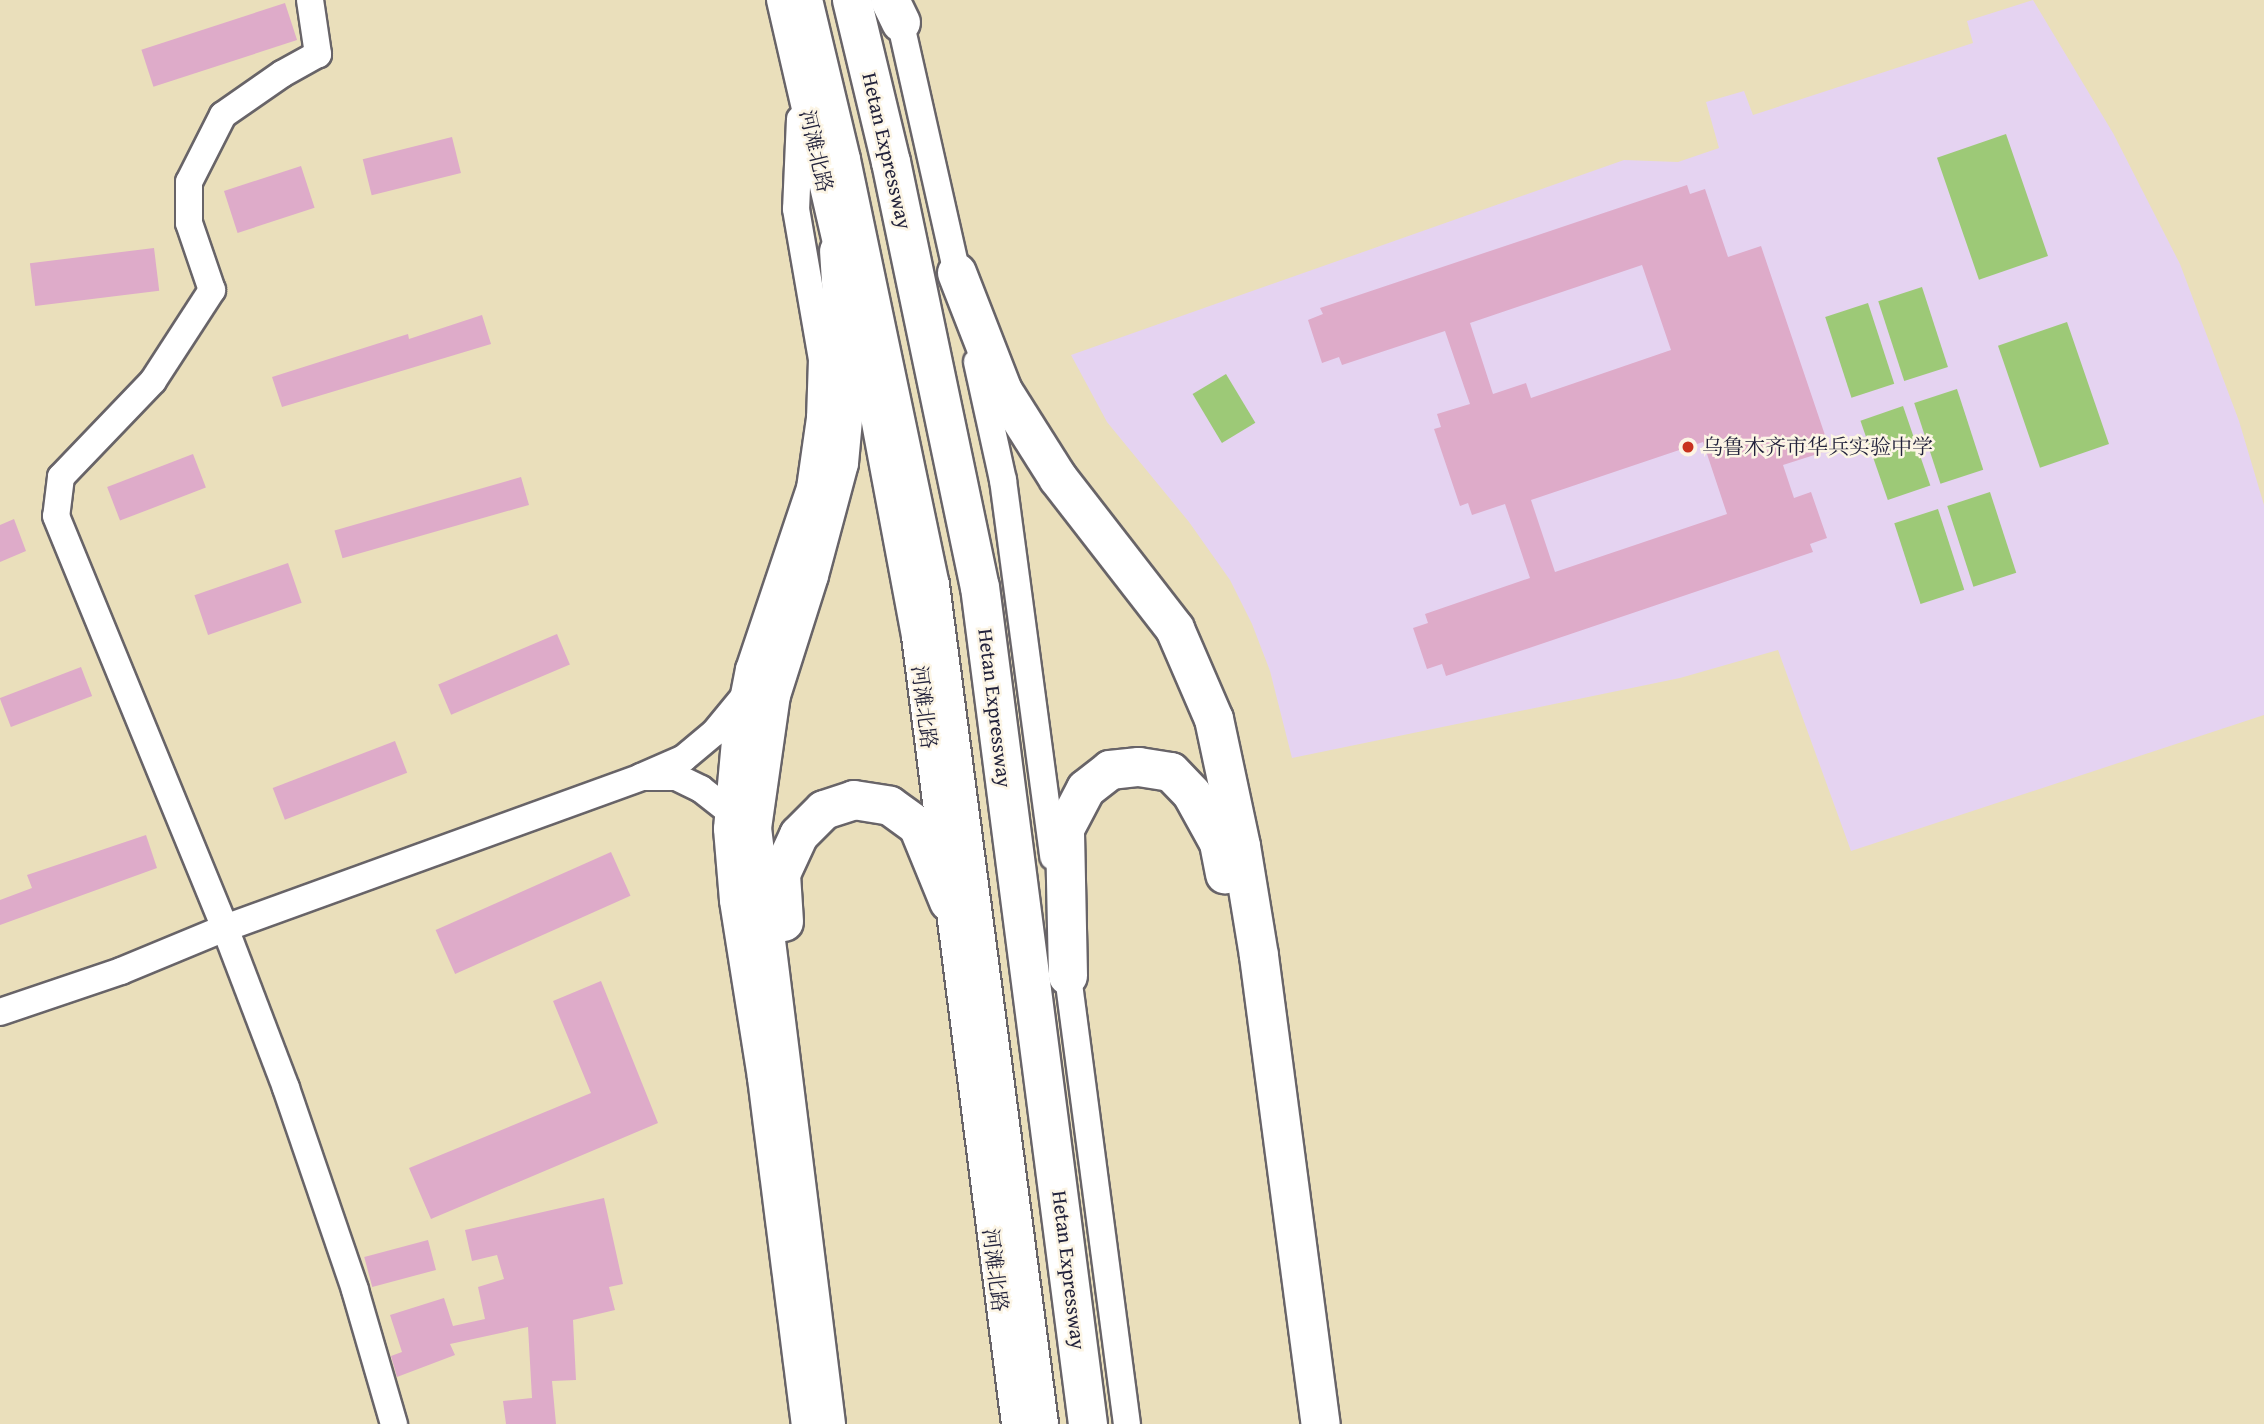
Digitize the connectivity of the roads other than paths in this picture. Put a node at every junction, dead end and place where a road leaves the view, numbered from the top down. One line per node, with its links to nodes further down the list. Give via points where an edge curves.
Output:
1 (310, 0): 13 (street, via 318,54 223,115 189,182 189,223 212,290 153,381 61,477 55,516)
2 (803, 0): 23 (highway, via 930,585)
3 (852, 0): 24 (highway, Hetan Expressway, via 891,162 979,587)
4 (896, 8): 8 (street)
5 (785, 12): 6 (street, 河滩北路)
6 (801, 86): 7 (street, 河滩北路); 9 (street, via 796,209 822,359 820,418 810,488)
7 (839, 251): 12 (street, 河滩北路, via 915,636); 16 (highway, via 847,377 839,463 771,695 752,828)
8 (957, 273): 14 (highway, via 1003,391 1058,478 1175,629 1214,719 1241,846); 15 (street, via 1003,480)
9 (743, 698): 10 (street, via 714,733 684,758); 11 (street)
10 (641, 777): 11 (street, via 676,777); 13 (street)
11 (729, 811): 19 (street, via 733,901)
12 (949, 902): 16 (highway, via 918,826 890,806 854,800 824,810 799,835 782,874); 22 (street, 河滩北路)
13 (225, 928): 17 (street, via 121,971); 18 (street, via 304,1139)
14 (1248, 952): 15 (highway, via 1219,843 1192,794 1171,772 1139,766 1110,770 1086,789 1065,829); 26 (highway); 27 (highway)
15 (1068, 976): 25 (street)
16 (783, 1000): 20 (highway); 21 (highway)
17 (0, 1012)
18 (394, 1424)
19 (805, 1424)
20 (826, 1424)
21 (844, 1424)
22 (1015, 1424)
23 (1039, 1424)
24 (1088, 1424)
25 (1127, 1424)
26 (1301, 1424)
27 (1321, 1424)

